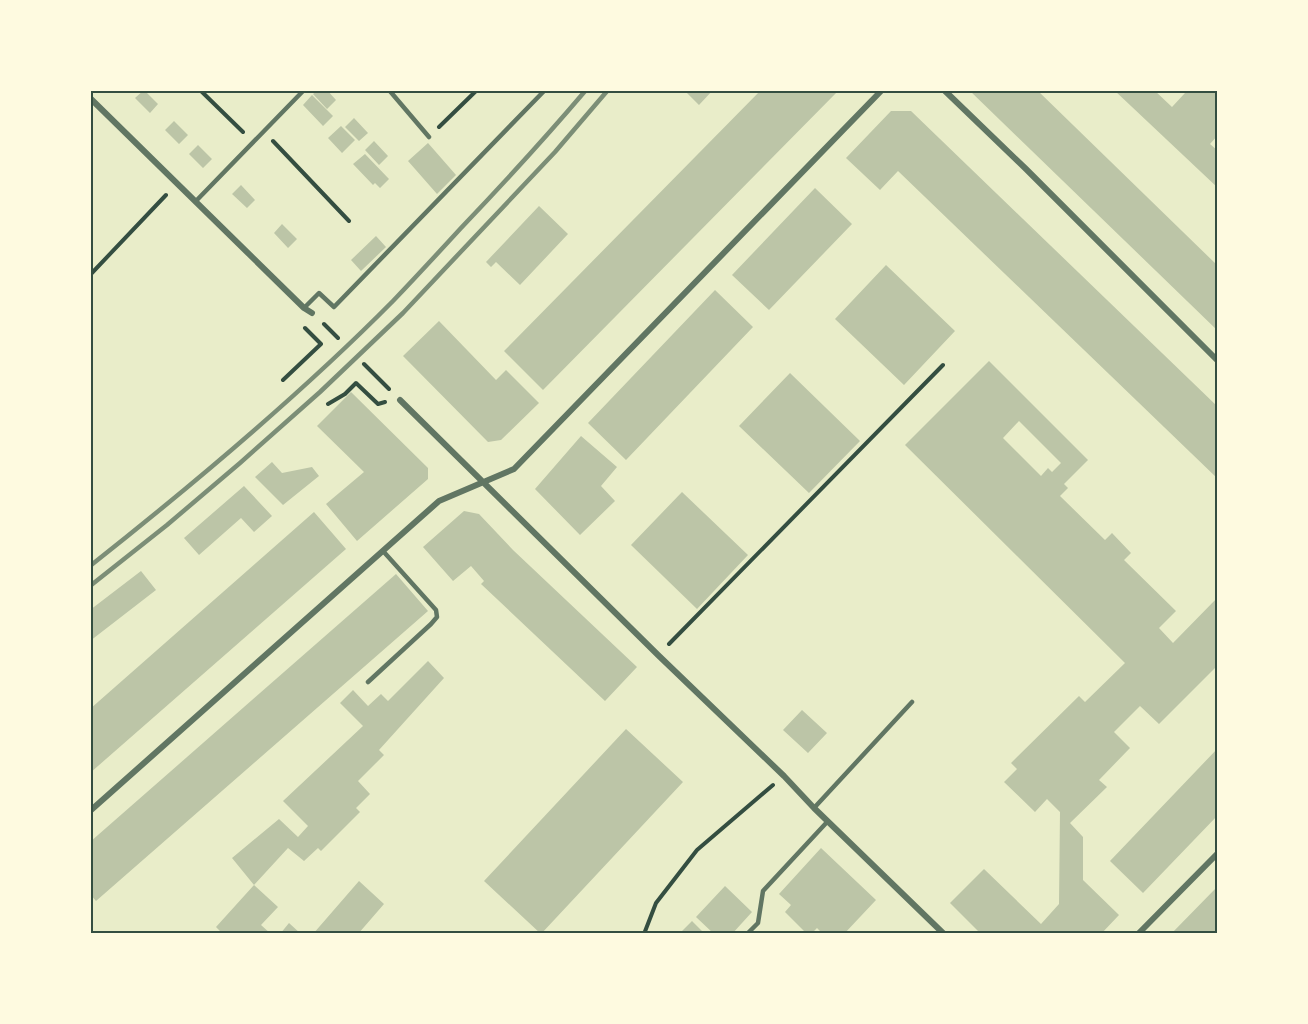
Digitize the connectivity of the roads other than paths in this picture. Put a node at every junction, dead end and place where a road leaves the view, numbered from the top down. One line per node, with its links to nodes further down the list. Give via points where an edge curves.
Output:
1 (304, 90): 8 (lane)
2 (389, 90): 7 (lane)
3 (545, 90): 9 (lane, via 334,307 320,293)
4 (882, 90): 13 (street, via 513,470)
5 (944, 90): 11 (street)
6 (90, 98): 8 (street)
7 (429, 137)
8 (196, 201): 9 (street)
9 (304, 308): 10 (street)
10 (312, 313)
11 (1218, 361)
12 (400, 400): 13 (street)
13 (485, 482): 14 (street, via 439,501); 17 (street)
14 (383, 550): 15 (lane, via 436,610 437,617); 18 (street)
15 (368, 682)
16 (912, 702): 17 (lane)
17 (814, 808): 19 (street)
18 (90, 811)
19 (828, 821): 21 (lane, via 763,891 758,923); 22 (street)
20 (1218, 853): 23 (street)
21 (747, 934)
22 (945, 934)
23 (1138, 934)

